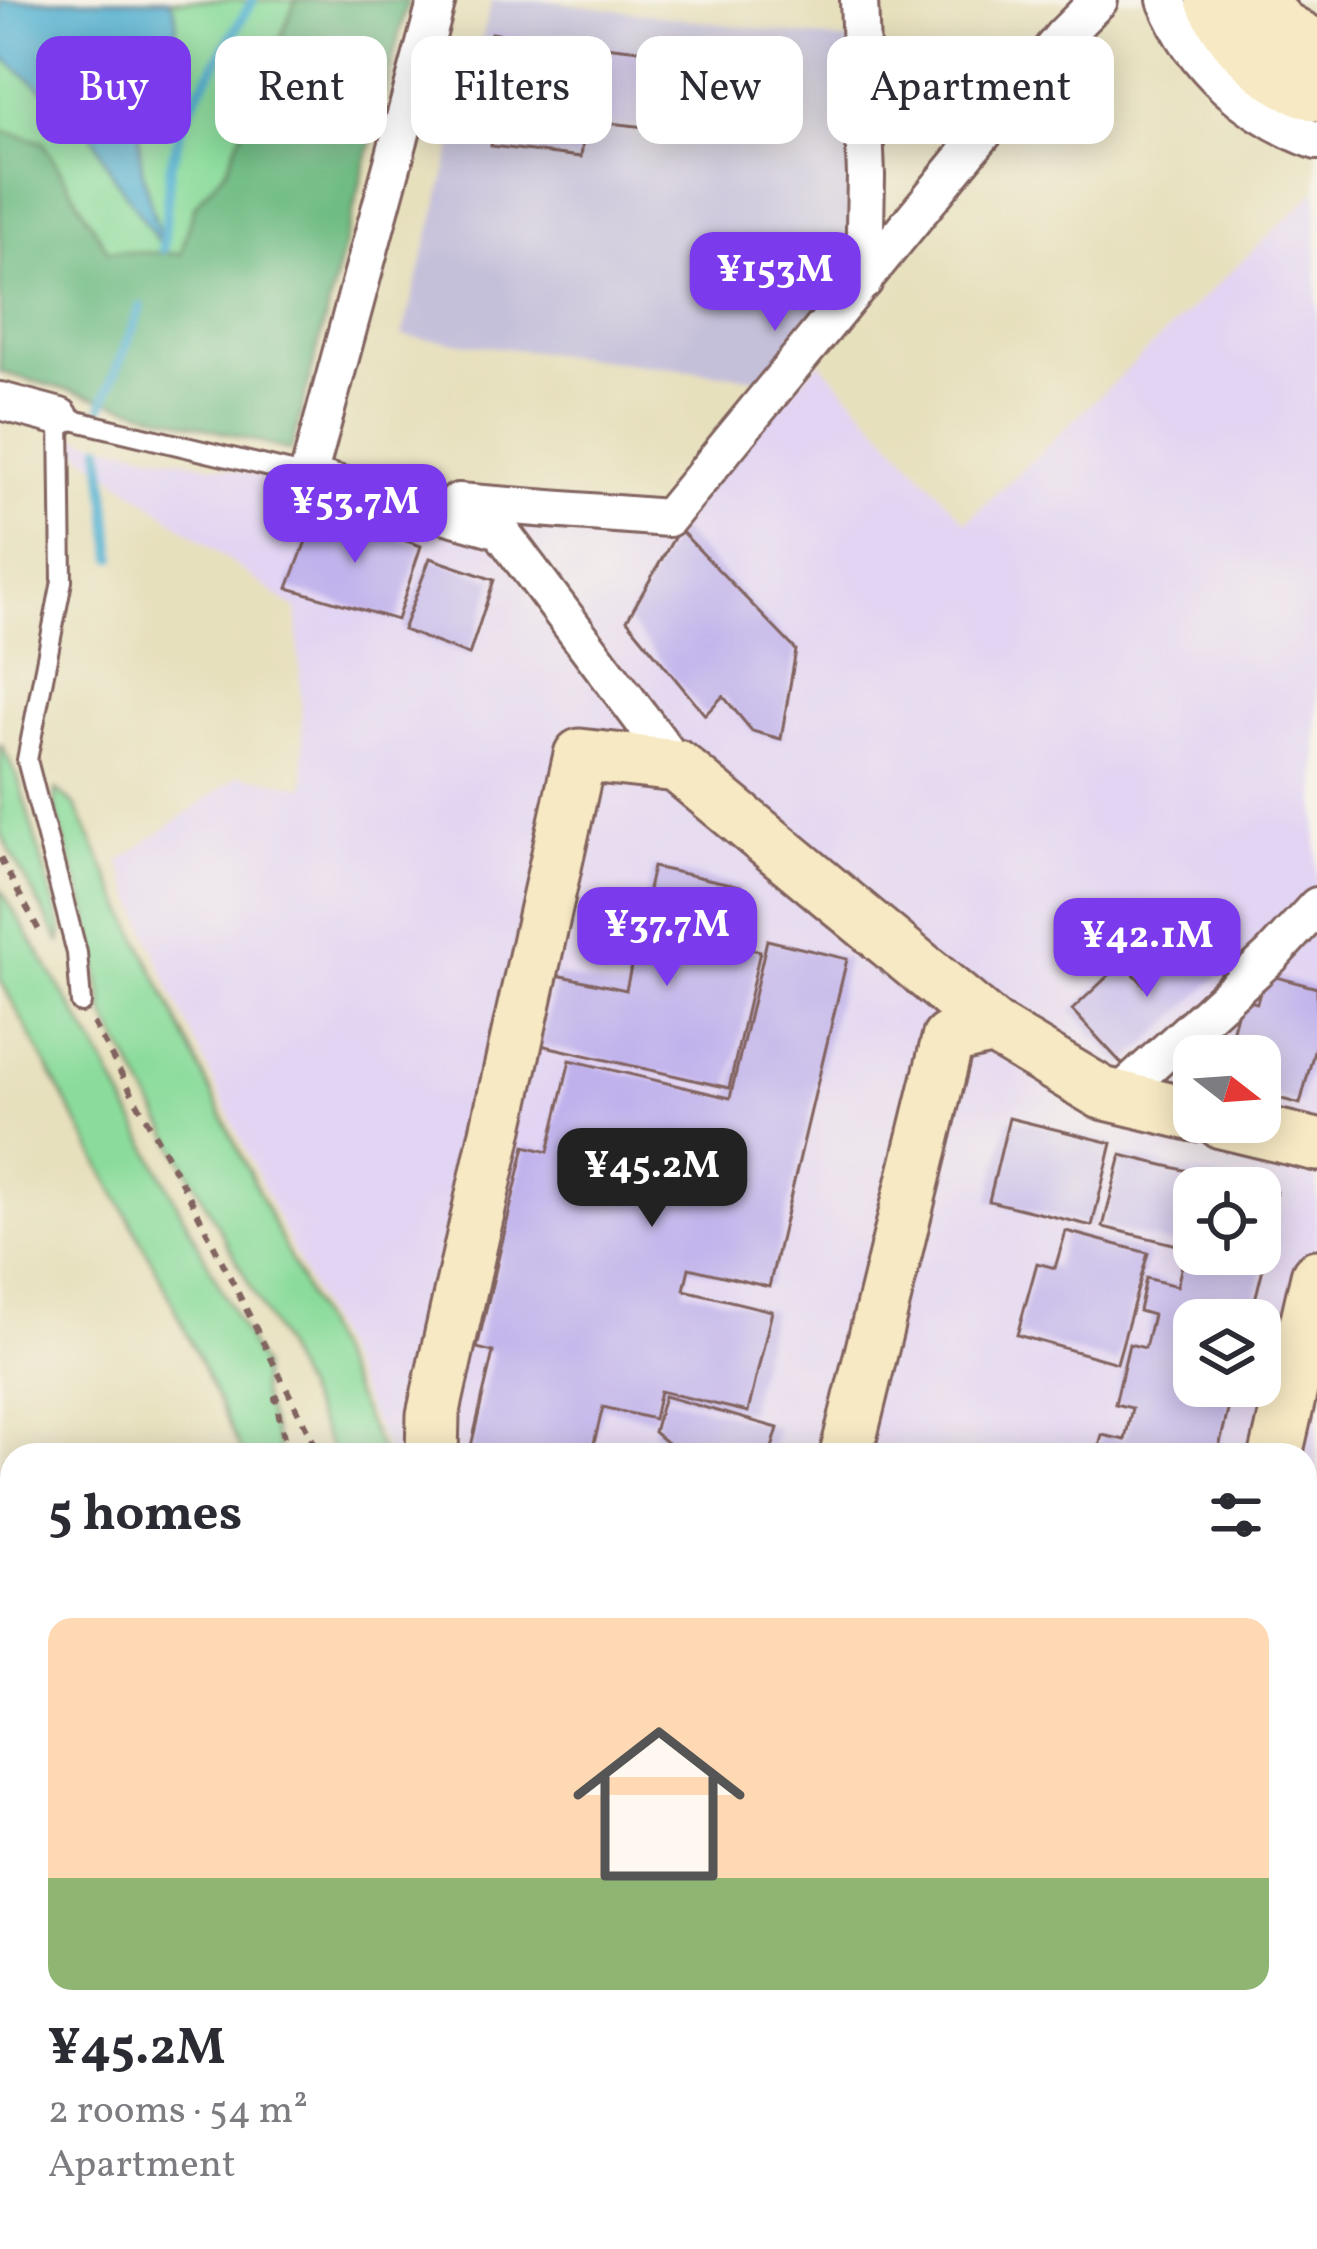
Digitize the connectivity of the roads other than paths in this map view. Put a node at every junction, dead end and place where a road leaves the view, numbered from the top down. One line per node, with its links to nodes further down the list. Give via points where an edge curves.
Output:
1 (437, 0): 13 (street)
2 (859, 0): 10 (street)
3 (1099, 0): 10 (street)
4 (1166, 0): 9 (street, via 1204,62 1240,100)
5 (1212, 0): 8 (street, via 1247,53 1295,89)
6 (1258, 0): 7 (street)
7 (1317, 47)
8 (1317, 95)
9 (1317, 141)
10 (864, 281): 14 (street, via 668,518)
11 (0, 400): 12 (street)
12 (60, 417): 13 (lane); 17 (lane, via 62,580 27,760 77,953)
13 (308, 476): 14 (street)
14 (374, 495): 15 (street, via 500,530)
15 (676, 766): 18 (street); 24 (street, via 580,755)
16 (1317, 906): 19 (street)
17 (81, 1003)
18 (993, 1028): 19 (street); 25 (street, via 948,1039)
19 (1116, 1097): 20 (street)
20 (1173, 1110)
21 (1281, 1136): 22 (street)
22 (1317, 1145)
23 (1317, 1276): 26 (street)
24 (432, 1443)
25 (849, 1443)
26 (1279, 1443)

